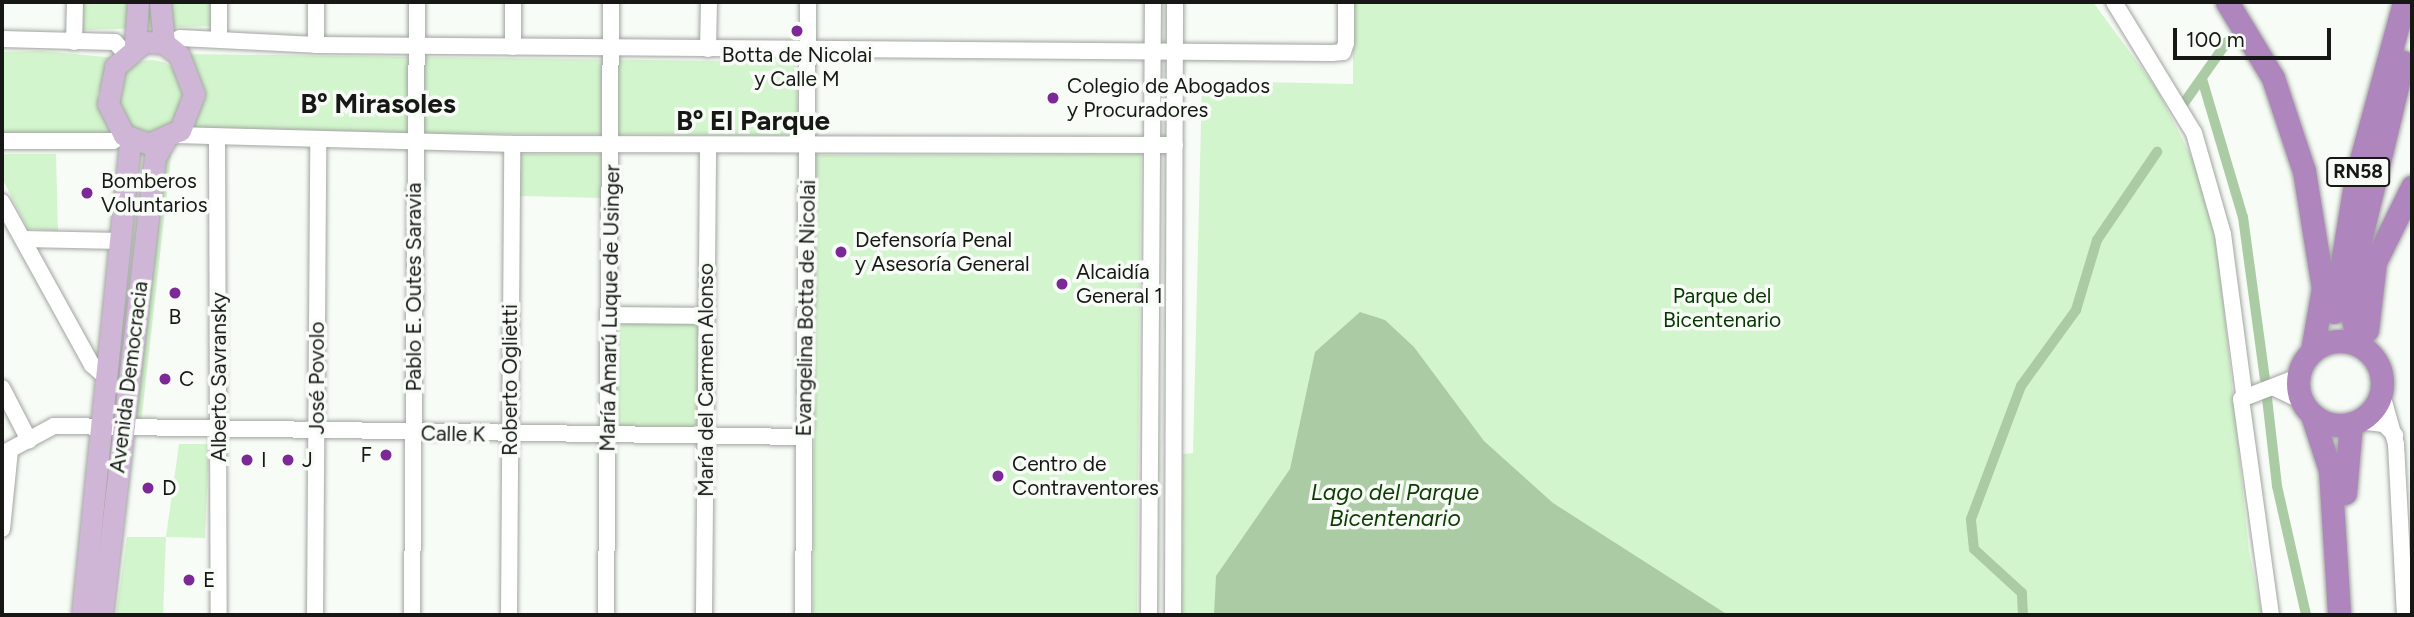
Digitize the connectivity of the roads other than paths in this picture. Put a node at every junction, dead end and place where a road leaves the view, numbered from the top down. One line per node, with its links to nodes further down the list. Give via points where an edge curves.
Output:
1 (75, 2): 20 (street)
2 (138, 2): 26 (main road)
3 (160, 2): 21 (main road)
4 (219, 2): 19 (street)
5 (316, 2): 22 (street)
6 (417, 2): 23 (street, Pablo E. Outes Saravia)
7 (513, 2): 24 (street)
8 (611, 2): 25 (street, María Amarú Luque de Usinger)
9 (709, 2): 27 (street)
10 (808, 2): 28 (street, Evangelina Botta de Nicolai)
11 (1153, 2): 29 (street)
12 (1175, 2): 30 (street)
13 (1346, 2): 30 (street, via 1343,52)
14 (2114, 2): 56 (street, via 2194,133 2223,234)
15 (2227, 2): 49 (highway, via 2273,78 2304,171 2323,288)
16 (2404, 2): 49 (highway, RN58, via 2356,178 2334,314)
17 (2412, 28): 50 (highway, RN58, via 2360,241 2352,315)
18 (2, 39): 20 (street)
19 (219, 39): 21 (street, via 180,38); 22 (street)
20 (74, 42): 26 (street, via 115,42)
21 (167, 45): 26 (main road); 32 (main road, via 194,94)
22 (316, 46): 23 (street)
23 (416, 46): 24 (street); 36 (street, Pablo E. Outes Saravia)
24 (513, 47): 25 (street)
25 (610, 47): 27 (street); 38 (street, María Amarú Luque de Usinger)
26 (130, 49): 31 (main road, via 108,94 114,122)
27 (708, 49): 28 (street)
28 (808, 50): 29 (street); 42 (street, Evangelina Botta de Nicolai)
29 (1152, 50): 30 (street); 40 (street)
30 (1175, 50): 41 (street)
31 (127, 137): 32 (main road); 34 (street, via 113,141); 46 (main road, Avenida Democracia)
32 (169, 139): 33 (street); 59 (main road, Avenida Democracia, via 155,157)
33 (217, 139): 35 (street); 60 (street, Alberto Savransky)
34 (2, 141)
35 (318, 141): 36 (street); 61 (street, José Povolo)
36 (415, 142): 37 (street); 62 (street, Pablo E. Outes Saravia)
37 (512, 144): 38 (street); 63 (street, Roberto Oglietti)
38 (612, 144): 39 (street); 47 (street, María Amarú Luque de Usinger)
39 (708, 145): 42 (street); 48 (street, María del Carmen Alonso)
40 (1152, 145): 41 (street); 42 (street); 80 (street)
41 (1175, 145): 81 (street)
42 (809, 146): 67 (street, Evangelina Botta de Nicolai)
43 (2412, 187): 50 (highway, via 2375,262)
44 (2, 202): 45 (street)
45 (23, 239): 46 (street); 52 (street, via 92,365)
46 (122, 241): 52 (main road, Avenida Democracia)
47 (611, 315): 48 (street); 64 (street, María Amarú Luque de Usinger)
48 (707, 316): 66 (street, María del Carmen Alonso)
49 (2317, 348): 50 (highway); 51 (highway, RN58)
50 (2365, 350): 55 (highway, RN58)
51 (2298, 377): 54 (street); 57 (highway)
52 (108, 379): 59 (main road, Avenida Democracia)
53 (2, 388): 68 (street)
54 (2275, 388): 56 (street); 57 (street)
55 (2381, 391): 58 (highway); 65 (street)
56 (2244, 394): 82 (street, via 2245,448)
57 (2307, 408): 58 (highway); 83 (highway, via 2330,470)
58 (2355, 422): 65 (street, via 2384,424); 84 (highway, via 2344,473)
59 (113, 430): 60 (street, Calle K); 68 (street, Calle K, via 54,426); 71 (main road, Avenida Democracia); 72 (main road, Avenida Democracia)
60 (219, 432): 61 (street, Calle K); 73 (street, Alberto Savransky)
61 (316, 432): 62 (street, Calle K); 74 (street, José Povolo)
62 (413, 433): 63 (street, Calle K); 75 (street, Pablo E. Outes Saravia)
63 (510, 435): 64 (street, Calle K); 76 (street, Roberto Oglietti)
64 (609, 435): 66 (street, Calle K); 77 (street, María Amarú Luque de Usinger)
65 (2395, 435): 85 (street)
66 (706, 437): 67 (street, Calle K); 78 (street, María del Carmen Alonso)
67 (803, 437): 79 (street, Evangelina Botta de Nicolai)
68 (29, 440): 69 (street, Calle K)
69 (6, 452): 70 (street)
70 (2, 529)
71 (82, 615)
72 (102, 615)
73 (219, 615)
74 (315, 615)
75 (412, 615)
76 (509, 615)
77 (607, 615)
78 (704, 615)
79 (803, 615)
80 (1149, 615)
81 (1173, 615)
82 (2271, 615)
83 (2339, 615)
84 (2355, 615)
85 (2405, 615)

